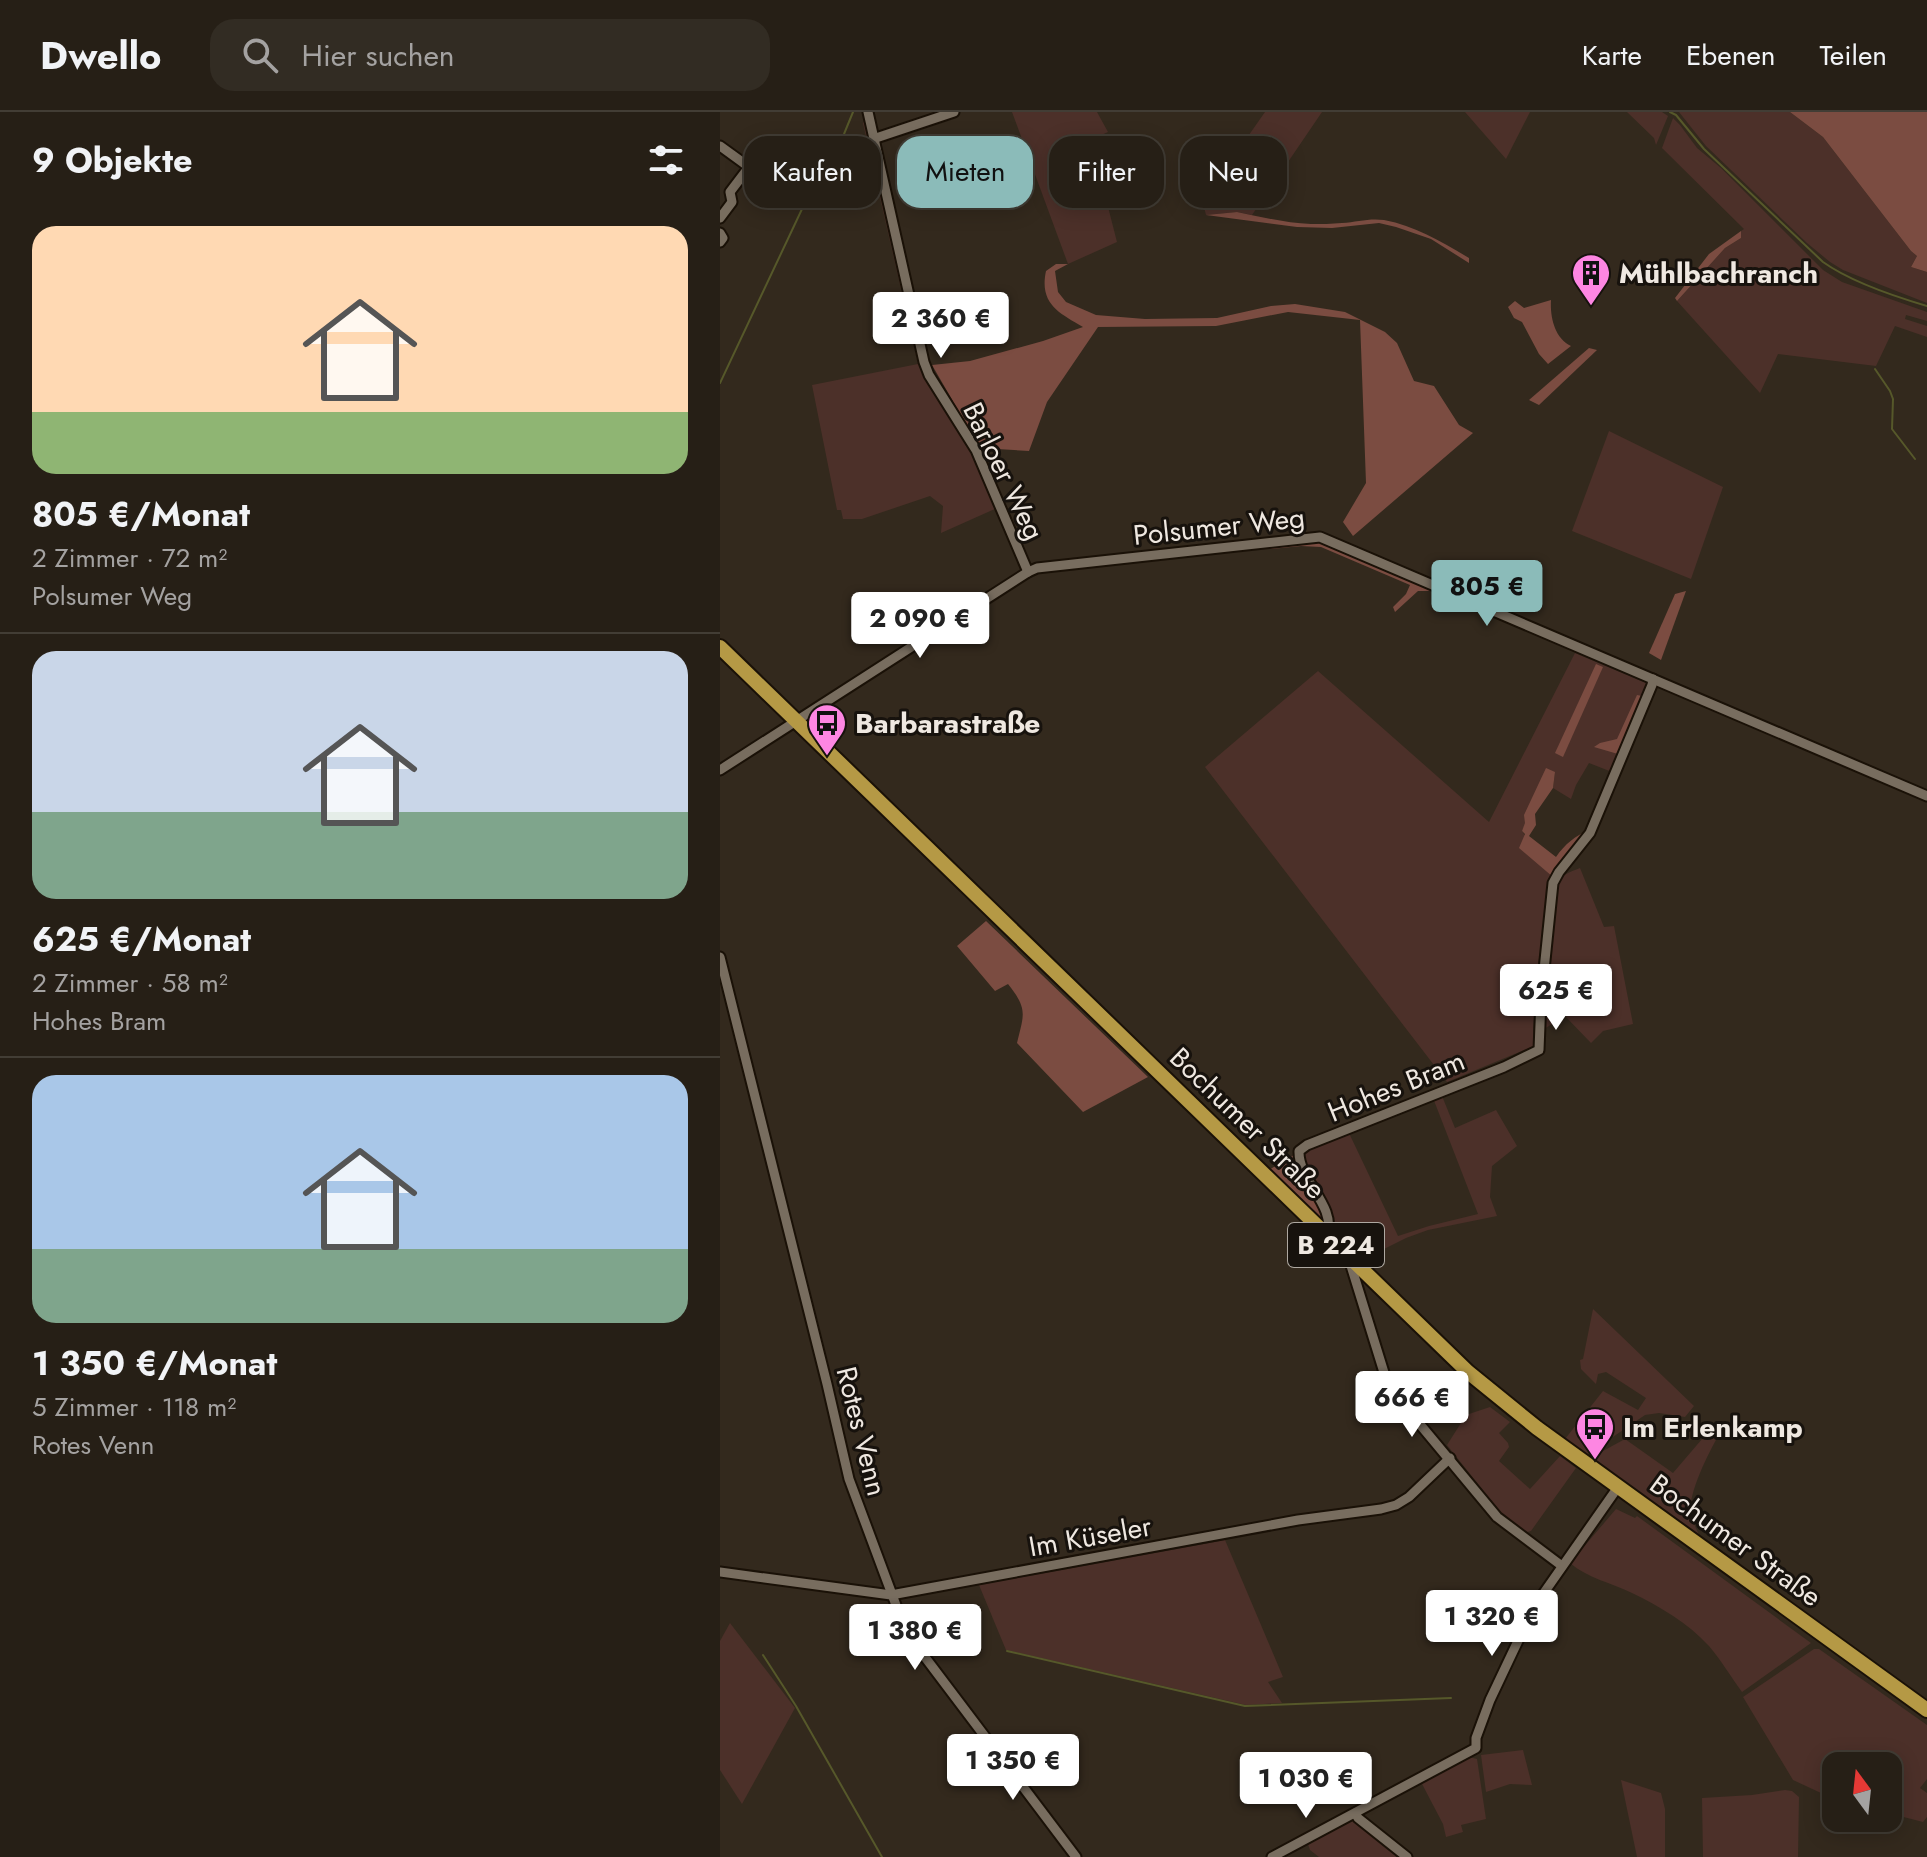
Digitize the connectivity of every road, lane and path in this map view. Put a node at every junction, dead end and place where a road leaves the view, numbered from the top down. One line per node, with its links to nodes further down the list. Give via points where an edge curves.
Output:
1 (868, 112): 3 (street, Barloer Weg)
2 (954, 112): 4 (street)
3 (872, 136)
4 (881, 136)
5 (720, 146): 7 (street, via 749,167 730,192 732,202)
6 (881, 174): 10 (street, Barloer Weg, via 924,362 976,450)
7 (720, 218)
8 (720, 233): 9 (street)
9 (720, 242)
10 (1028, 572): 12 (street, Polsumer Weg, via 1320,537); 13 (street, Polsumer Weg)
11 (720, 647): 13 (main road, Bochumer Straße / B 224)
12 (1653, 679): 15 (street, Polsumer Weg); 17 (street, Hohes Bram, via 1590,833 1553,883 1539,1050 1299,1151 1328,1221)
13 (795, 721): 14 (street); 17 (main road, Bochumer Straße / B 224)
14 (720, 770)
15 (1927, 796)
16 (720, 960): 23 (street, Rotes Venn, via 849,1479)
17 (1327, 1236): 18 (main road, Bochumer Straße / B 224)
18 (1348, 1256): 19 (street, via 1386,1379); 20 (main road, Bochumer Straße / B 224, via 1468,1372)
19 (1450, 1458): 21 (street, via 1497,1517); 23 (street, Im Küseler, via 1409,1497 1381,1509)
20 (1618, 1487): 21 (street); 24 (main road, Bochumer Straße / B 224)
21 (1562, 1566): 25 (street, via 1534,1607 1490,1700 1476,1748)
22 (720, 1572): 23 (street, Im Küseler)
23 (891, 1595): 26 (street, Rotes Venn, via 906,1632)
24 (1927, 1710)
25 (1355, 1813): 27 (street); 28 (street)
26 (1076, 1857)
27 (1272, 1857)
28 (1407, 1857)

